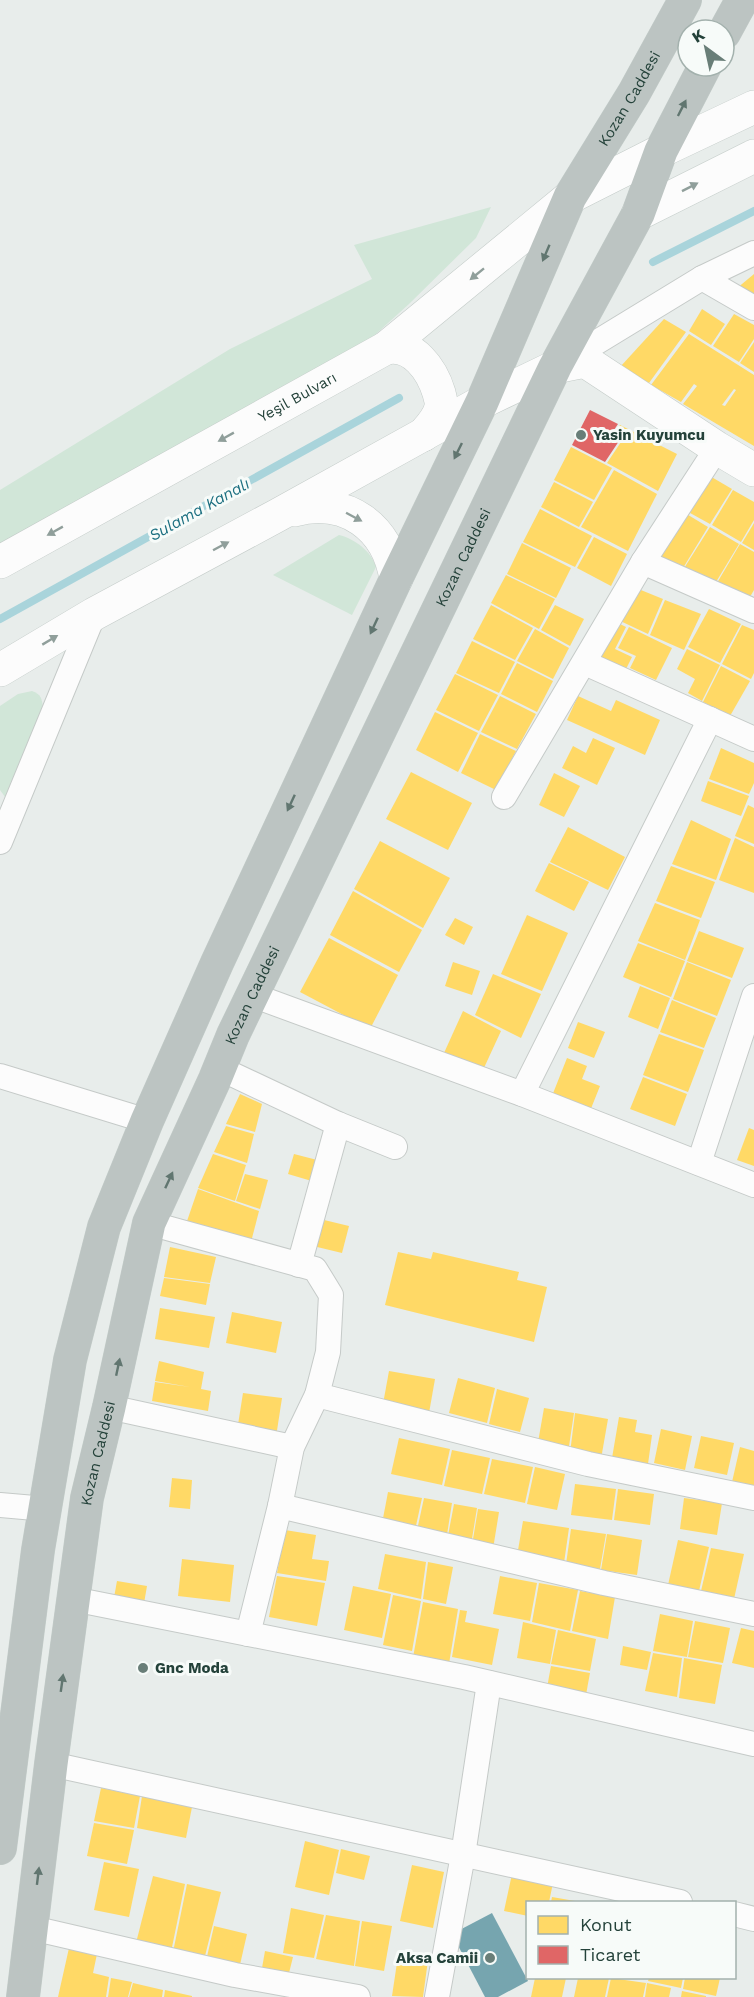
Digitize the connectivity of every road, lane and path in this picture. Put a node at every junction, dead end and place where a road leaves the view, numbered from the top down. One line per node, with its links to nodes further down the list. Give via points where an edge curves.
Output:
1 (685, 0): 8 (highway, Kozan Caddesi)
2 (742, 0): 3 (highway)
3 (732, 18)
4 (699, 78): 6 (highway, Kozan Caddesi, one-way to 4)
5 (754, 107): 6 (main road, Yeşil Bulvarı)
6 (661, 151): 8 (main road, Yeşil Bulvarı); 9 (highway, Kozan Caddesi)
7 (754, 156): 9 (main road, one-way to 7)
8 (570, 197): 13 (main road, Yeşil Bulvarı, one-way to 13); 15 (highway, Kozan Caddesi, one-way to 15)
9 (638, 214): 14 (highway, Kozan Caddesi)
10 (754, 253): 11 (street)
11 (702, 278): 12 (street); 14 (street)
12 (754, 308)
13 (386, 348): 16 (main road, via 395,346 421,359 437,388 442,405); 20 (main road, Yeşil Bulvarı, one-way to 20)
14 (555, 368): 15 (main road); 17 (main road, via 585,361); 31 (highway, Kozan Caddesi)
15 (482, 402): 16 (main road); 22 (highway, Kozan Caddesi, one-way to 22)
16 (423, 435): 19 (main road)
17 (717, 448): 18 (main road); 21 (street)
18 (754, 470)
19 (278, 515): 22 (main road, one-way to 22, via 310,506 332,507 355,516 377,535 394,566); 24 (main road, one-way to 19)
20 (0, 562)
21 (643, 562): 23 (street); 25 (street)
22 (396, 579): 36 (highway, Kozan Caddesi, one-way to 36)
23 (754, 611)
24 (94, 614): 26 (main road, one-way to 24); 30 (street)
25 (585, 663): 27 (street); 29 (street)
26 (0, 670)
27 (710, 719): 28 (street); 35 (street)
28 (754, 739)
29 (504, 796)
30 (0, 842)
31 (252, 995): 33 (highway, Kozan Caddesi); 35 (street)
32 (754, 996): 39 (street)
33 (219, 1068): 37 (street); 41 (highway, Kozan Caddesi, one-way to 33)
34 (0, 1076): 36 (street)
35 (522, 1094): 39 (street)
36 (147, 1121): 49 (highway, Kozan Caddesi, via 104,1227 70,1360)
37 (338, 1124): 38 (street); 42 (street)
38 (395, 1147)
39 (699, 1162): 40 (street)
40 (754, 1185)
41 (149, 1223): 42 (street); 44 (highway, Kozan Caddesi, one-way to 41)
42 (299, 1265): 43 (street, via 315,1269 331,1295 328,1352)
43 (317, 1395): 45 (street); 46 (street, via 588,1464)
44 (109, 1407): 45 (street); 50 (highway, Kozan Caddesi, via 87,1498)
45 (292, 1447): 48 (street)
46 (754, 1498)
47 (0, 1504): 49 (street)
48 (280, 1506): 51 (street, via 604,1583); 52 (street)
49 (46, 1509): 54 (highway, Kozan Caddesi)
50 (73, 1599): 52 (street); 56 (highway, Kozan Caddesi, one-way to 50)
51 (754, 1614)
52 (248, 1634): 53 (street)
53 (489, 1683): 55 (street); 58 (street)
54 (7, 1733): 57 (highway, Kozan Caddesi)
55 (754, 1743)
56 (51, 1764): 58 (street); 62 (highway, Kozan Caddesi, one-way to 56)
57 (0, 1848)
58 (463, 1855): 59 (street); 65 (street)
59 (675, 1901)
60 (736, 1914): 61 (street)
61 (754, 1919)
62 (32, 1928): 63 (highway, Kozan Caddesi); 64 (street, via 235,1975)
63 (23, 1997)
64 (358, 1997)
65 (437, 1997)

